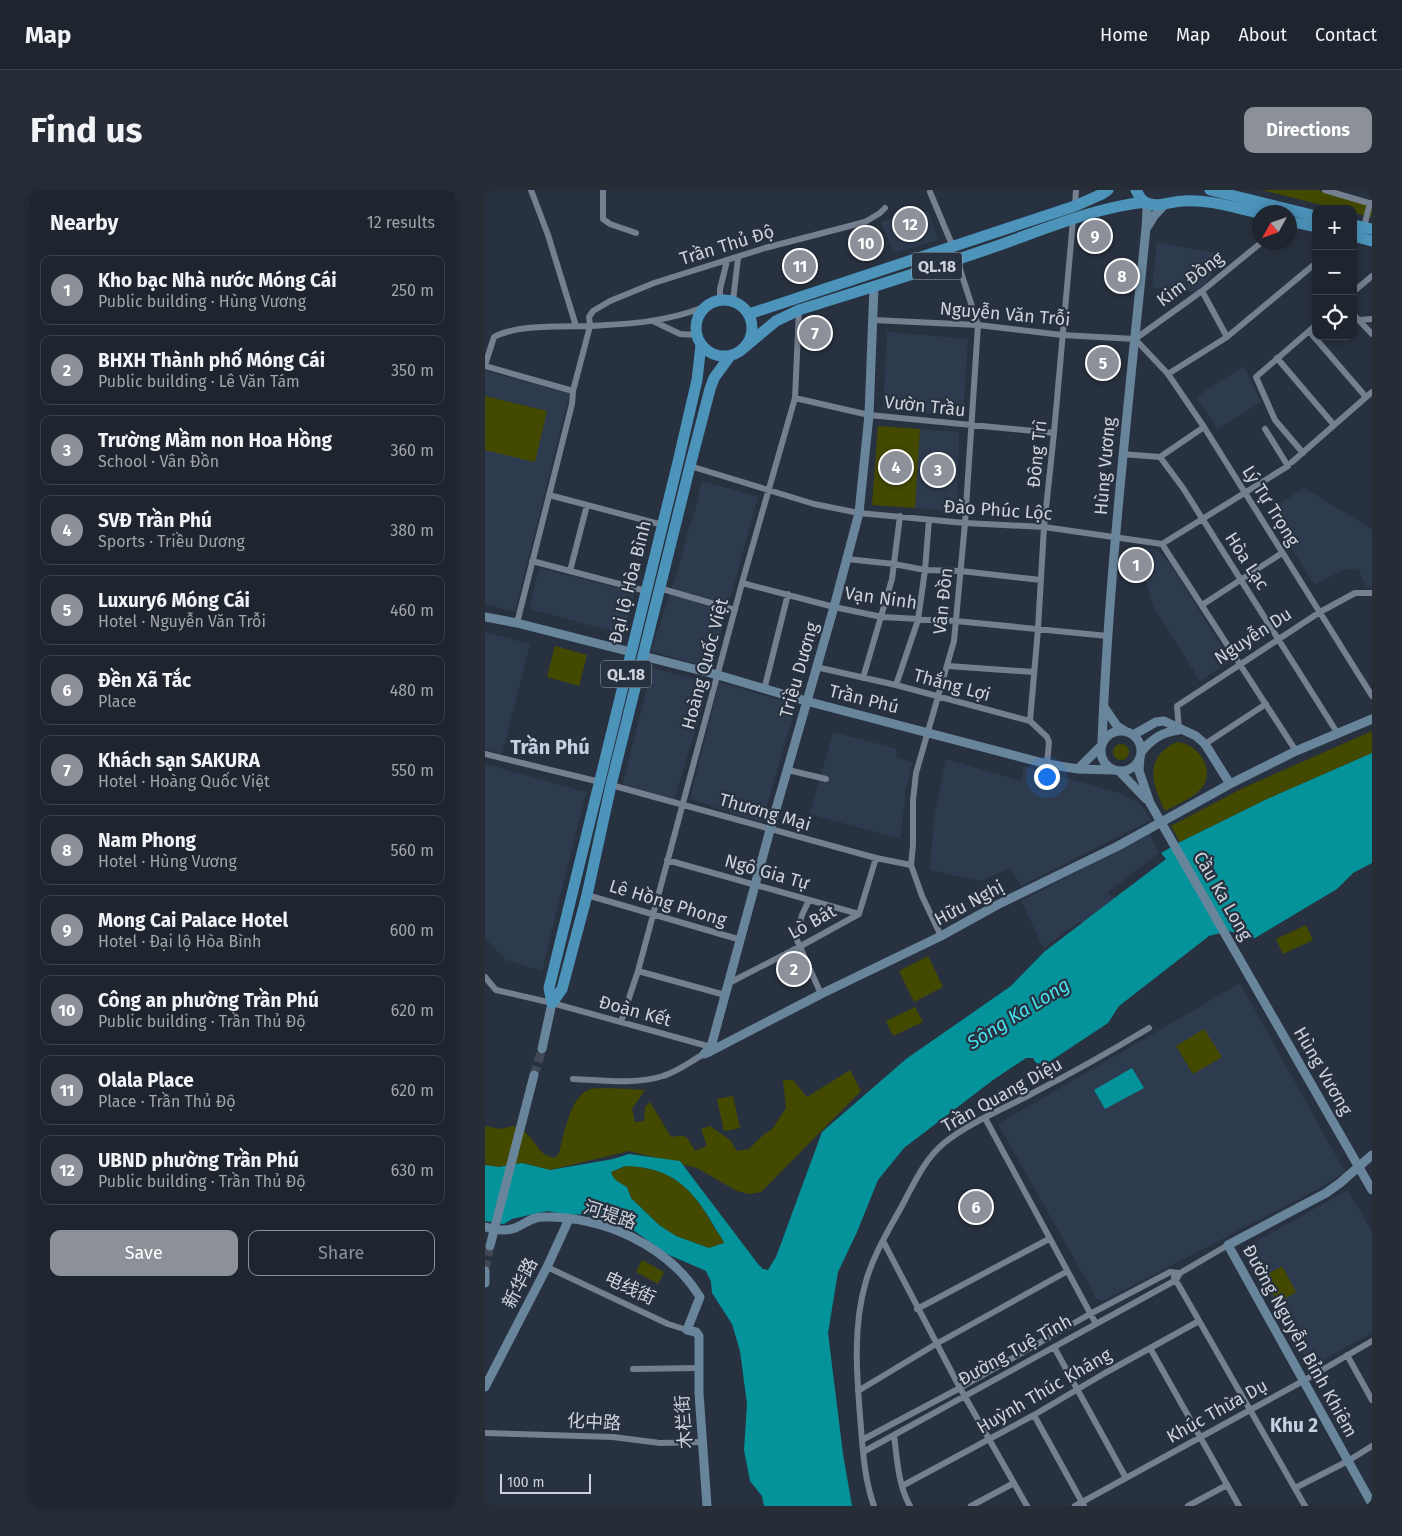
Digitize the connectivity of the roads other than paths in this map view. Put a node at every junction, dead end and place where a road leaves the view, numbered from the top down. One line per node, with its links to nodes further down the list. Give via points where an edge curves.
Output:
1 (531, 190): 46 (street)
2 (603, 190): 22 (street, via 603,219)
3 (1076, 190): 13 (street)
4 (1108, 190): 13 (highway, QL.18)
5 (1136, 190): 10 (highway)
6 (1177, 190): 11 (highway)
7 (1210, 190): 16 (highway)
8 (1325, 190): 12 (street)
9 (930, 192): 25 (street)
10 (1145, 202): 11 (highway, Đại lộ Hòa Bình); 17 (highway, Đại lộ Hòa Bình / QL.18, via 1116,206); 21 (street, Hùng Vương)
11 (1166, 203): 15 (highway, via 1184,200); 21 (street)
12 (1371, 204): 20 (street)
13 (1075, 206): 17 (highway); 25 (highway, QL.18)
14 (885, 208): 27 (street, Trần Thủ Độ, via 865,222)
15 (1252, 211)
16 (1312, 215)
17 (1073, 220): 28 (highway, Đại lộ Hòa Bình / QL.18); 51 (street, Đông Trì)
18 (1297, 222): 19 (highway)
19 (1312, 226)
20 (1363, 227)
21 (1146, 228): 53 (street, Hùng Vương)
22 (636, 232)
23 (1357, 237): 24 (highway)
24 (1372, 241)
25 (953, 247): 28 (highway); 31 (highway, QL.18)
26 (1252, 250): 35 (street, Kim Đồng)
27 (738, 258): 29 (street, Trần Thủ Độ); 37 (street)
28 (957, 260): 33 (highway, Đại lộ Hòa Bình / QL.18); 45 (street, Vân Đồn)
29 (727, 261): 36 (street, via 719,289); 47 (street, Trần Thủ Độ, via 610,300 593,311 589,317)
30 (1310, 268): 52 (street)
31 (873, 273): 33 (highway); 40 (highway, QL.18)
32 (1372, 276): 34 (street)
33 (876, 285): 39 (highway, Đại lộ Hòa Bình / QL.18); 42 (street, Triều Dương)
34 (1357, 289)
35 (1202, 291): 52 (street); 53 (street, Kim Đồng)
36 (720, 299): 37 (highway); 38 (highway)
37 (733, 301): 40 (highway)
38 (704, 307): 44 (street, via 682,316); 54 (highway, QL.18, via 696,320)
39 (799, 310): 55 (highway, Đại lộ Hòa Bình / QL.18, via 776,321); 62 (street, Hoàng Quốc Việt)
40 (749, 314): 55 (highway, QL.18, via 752,334 747,344)
41 (1372, 319): 43 (street)
42 (873, 320): 45 (street, Nguyễn Văn Trỗi); 63 (street, Triều Dương)
43 (1359, 320): 50 (street)
44 (653, 321): 47 (street); 54 (street)
45 (978, 325): 51 (street, Nguyễn Văn Trỗi); 65 (street, Vân Đồn)
46 (576, 326): 47 (street); 57 (street, via 548,326 497,335)
47 (590, 326): 59 (street, Trần Thủ Độ)
48 (1312, 328): 49 (street)
49 (1309, 331): 56 (street); 61 (street)
50 (1372, 334)
51 (1063, 335): 53 (street, Nguyễn Văn Trỗi); 68 (street, Đông Trì)
52 (1227, 337): 58 (street)
53 (1135, 338): 58 (street, Lý Tự Trọng); 70 (street, Hùng Vương)
54 (699, 340): 55 (highway, via 713,354); 72 (highway, Đại lộ Hòa Bình / QL.18, via 697,380)
55 (735, 354): 72 (highway, Đại lộ Hòa Bình / QL.18, via 714,378)
56 (1277, 358): 64 (street); 69 (street, via 1256,377 1275,420)
57 (485, 366): 59 (street)
58 (1168, 374): 66 (street, Lý Tự Trọng)
59 (573, 391): 76 (street, Trần Thủ Độ)
60 (1372, 392): 61 (street)
61 (1366, 397): 64 (street)
62 (795, 398): 63 (street, Vườn Trầu); 74 (street, Hoàng Quốc Việt)
63 (869, 415): 65 (street, Vườn Trầu); 78 (street, Triều Dương)
64 (1334, 425): 69 (street)
65 (971, 426): 68 (street, Vườn Trầu); 82 (street, Vân Đồn)
66 (1204, 428): 71 (street); 75 (street, Lý Tự Trọng)
67 (1265, 429): 73 (street)
68 (1055, 433): 84 (street, Đông Trì)
69 (1303, 452): 73 (street)
70 (1122, 454): 71 (street); 85 (street, Hùng Vương)
71 (1160, 457): 81 (street, Hòa Lạc)
72 (684, 464): 74 (street, Đào Phúc Lộc); 83 (highway, Đại lộ Hòa Bình / QL.18); 97 (highway, Đại lộ Hòa Bình / QL.18)
73 (1290, 464): 75 (street)
74 (767, 490): 78 (street, Đào Phúc Lộc); 96 (street, Hoàng Quốc Việt)
75 (1244, 492): 81 (street); 87 (street, Lý Tự Trọng)
76 (549, 496): 77 (street); 89 (street, Trần Thủ Độ)
77 (587, 505): 83 (street); 92 (street)
78 (859, 513): 79 (street, Đào Phúc Lộc); 88 (street, Triều Dương)
79 (900, 516): 80 (street, Đào Phúc Lộc); 90 (street)
80 (929, 520): 82 (street, Đào Phúc Lộc); 91 (street)
81 (1202, 520): 86 (street); 94 (street, Hòa Lạc)
82 (965, 523): 84 (street, Đào Phúc Lộc); 93 (street, Vân Đồn)
83 (663, 525): 98 (highway, Đại lộ Hòa Bình / QL.18)
84 (1044, 527): 85 (street, Đào Phúc Lộc); 95 (street, Đông Trì)
85 (1115, 537): 86 (street, Đào Phúc Lộc); 111 (street, Hùng Vương)
86 (1163, 544): 101 (street)
87 (1282, 553): 94 (street); 104 (street, Lý Tự Trọng)
88 (847, 559): 90 (street); 102 (street, Triều Dương)
89 (532, 561): 92 (street); 109 (street, Trần Thủ Độ)
90 (894, 564): 91 (street); 106 (street)
91 (925, 570): 93 (street); 107 (street)
92 (570, 571): 98 (street)
93 (961, 571): 95 (street); 108 (street, Vân Đồn)
94 (1242, 579): 101 (street); 112 (street, Hòa Lạc)
95 (1041, 580): 110 (street, Đông Trì)
96 (742, 582): 99 (street, Vạn Ninh); 103 (street, Hoàng Quốc Việt)
97 (659, 588): 103 (street); 114 (highway, Đại lộ Hòa Bình / QL.18)
98 (646, 591): 113 (highway, Đại lộ Hòa Bình / QL.18)
99 (788, 594): 102 (street, Vạn Ninh); 122 (street)
100 (1371, 595): 104 (street, Nguyễn Du, via 1355,593)
101 (1202, 605): 115 (street)
102 (834, 607): 106 (street, Vạn Ninh); 117 (street, Triều Dương)
103 (735, 610): 119 (street, Hoàng Quốc Việt)
104 (1320, 612): 112 (street, Nguyễn Du); 123 (street, Lý Tự Trọng)
105 (485, 617): 109 (street)
106 (882, 617): 107 (street, Vạn Ninh); 120 (street)
107 (918, 620): 108 (street, Vạn Ninh); 121 (street)
108 (956, 621): 110 (street, Vạn Ninh); 116 (street, Vân Đồn)
109 (517, 623): 113 (street)
110 (1038, 629): 111 (street, Vạn Ninh); 118 (street, Đông Trì)
111 (1108, 636): 127 (street, Hùng Vương)
112 (1278, 639): 115 (street, Nguyễn Du); 133 (street, Hòa Lạc)
113 (631, 652): 114 (highway); 144 (highway, Đại lộ Hòa Bình / QL.18)
114 (643, 656): 119 (street, Trần Phú); 144 (highway, Đại lộ Hòa Bình / QL.18)
115 (1239, 663): 126 (street); 130 (street, Nguyễn Du, via 1177,706)
116 (948, 666): 118 (street); 124 (street, Vân Đồn)
117 (816, 667): 120 (street, Thắng Lợi); 125 (street, Triều Dương)
118 (1034, 672): 129 (street, Đông Trì)
119 (718, 675): 122 (street, Trần Phú); 147 (street, Hoàng Quốc Việt)
120 (863, 678): 121 (street, Thắng Lợi)
121 (896, 685): 124 (street, Thắng Lợi)
122 (764, 690): 125 (street, Trần Phú)
123 (1372, 696)
124 (939, 697): 129 (street, Thắng Lợi); 131 (street, Vân Đồn)
125 (806, 702): 131 (street, Trần Phú); 140 (street, Triều Dương)
126 (1266, 704): 135 (street); 136 (street)
127 (1104, 707): 132 (street, via 1117,726); 134 (street, Hùng Vương)
128 (1372, 719): 133 (street, Hữu Nghị)
129 (1030, 721): 139 (street, via 1049,742)
130 (1179, 730): 132 (street, via 1168,722 1156,722); 135 (street, via 1196,736); 138 (street, via 1165,732 1151,740)
131 (927, 732): 139 (street, Trần Phú); 151 (street, Vân Đồn, via 916,772)
132 (1129, 733): 134 (street, via 1112,732); 138 (street, via 1137,739)
133 (1338, 734): 136 (street, Hữu Nghị)
134 (1102, 744): 141 (street); 142 (street, via 1101,758 1108,768)
135 (1205, 744): 145 (street)
136 (1296, 751): 145 (street, Hữu Nghị)
137 (485, 754): 144 (street, Thương Mại)
138 (1141, 755): 142 (street, via 1133,768); 146 (street, via 1139,771)
139 (1047, 764): 141 (street, Trần Phú)
140 (788, 770): 143 (street); 148 (street, Triều Dương)
141 (1079, 770): 142 (street, Trần Phú)
142 (1117, 771): 146 (street)
143 (826, 779)
144 (605, 783): 147 (street, Thương Mại); 153 (highway, Đại lộ Hòa Bình / QL.18); 155 (highway, Đại lộ Hòa Bình / QL.18)
145 (1229, 784): 159 (street, Hữu Nghị, via 1119,846)
146 (1150, 803): 167 (street, Cầu Ka Long)
147 (683, 804): 148 (street, Thương Mại); 150 (street, Hoàng Quốc Việt)
148 (770, 830): 149 (street, Thương Mại); 152 (street, Triều Dương)
149 (876, 858): 151 (street, Thương Mại); 157 (street, Lò Bát)
150 (667, 860): 152 (street, Ngô Gia Tự); 156 (street, Hoàng Quốc Việt)
151 (911, 865): 159 (street, Vân Đồn)
152 (756, 885): 154 (street, Ngô Gia Tự); 160 (street, Triều Dương)
153 (587, 894): 156 (street, Lê Hồng Phong); 158 (highway, Đại lộ Hòa Bình / QL.18)
154 (809, 900): 157 (street, Ngô Gia Tự); 161 (street, via 796,938)
155 (568, 911): 158 (highway); 168 (highway, Đại lộ Hòa Bình / QL.18, via 549,988)
156 (652, 914): 160 (street, Lê Hồng Phong); 162 (street, Hoàng Quốc Việt)
157 (859, 914): 161 (street, Lò Bát)
158 (581, 915): 168 (highway, Đại lộ Hòa Bình / QL.18, via 562,989)
159 (941, 936): 165 (street, Hữu Nghị)
160 (741, 940): 164 (street, Triều Dương)
161 (799, 947): 164 (street, Lò Bát); 165 (street)
162 (638, 971): 166 (street); 169 (street, Hoàng Quốc Việt)
163 (485, 977): 168 (street, Đoàn Kết, via 496,990)
164 (729, 983): 166 (street, Triều Dương)
165 (821, 994): 172 (street, Hữu Nghị)
166 (725, 995): 172 (street, Triều Dương)
167 (1261, 995): 177 (street, Hùng Vương)
168 (552, 1003): 169 (street, Đoàn Kết); 171 (street, Đại lộ Hòa Bình / QL.18)
169 (621, 1022): 172 (street, Đoàn Kết)
170 (1149, 1028): 175 (street, Trần Quang Diệu, via 1077,1071)
171 (542, 1049)
172 (708, 1050): 174 (street, Hữu Nghị, via 665,1075 648,1080)
173 (534, 1075): 184 (street)
174 (573, 1079)
175 (985, 1118): 181 (street); 182 (street, Trần Quang Diệu, via 945,1142 932,1154)
176 (1372, 1155): 177 (street)
177 (1359, 1168): 178 (street, Hùng Vương); 183 (street, via 1325,1193)
178 (1372, 1190)
179 (569, 1219): 180 (street, 河堤路, via 542,1216 531,1218 510,1230); 185 (street, 新华路); 196 (street, 河堤路, via 623,1232 651,1248 683,1273 700,1297)
180 (485, 1227)
181 (1049, 1239): 187 (street); 192 (street)
182 (883, 1241): 192 (street); 209 (street, Trần Quang Diệu, via 865,1282 860,1308 857,1328)
183 (1228, 1245): 189 (street); 205 (street, Đường Nguyễn Bỉnh Khiêm)
184 (491, 1246)
185 (547, 1267): 196 (street, 电线街); 206 (street, 新华路)
186 (485, 1271): 191 (street)
187 (1067, 1272): 193 (street); 199 (street)
188 (1170, 1272): 189 (street); 190 (street); 193 (street, Đường Tuệ Tĩnh)
189 (1180, 1273): 190 (street)
190 (1176, 1280): 194 (street); 195 (street, Đường Tuệ Tĩnh)
191 (485, 1283)
192 (917, 1309): 199 (street)
193 (1090, 1314): 195 (street); 207 (street, Đường Tuệ Tĩnh)
194 (1199, 1321): 201 (street, Huỳnh Thúc Kháng); 212 (street)
195 (1096, 1324): 200 (street, Đường Tuệ Tĩnh)
196 (687, 1330): 197 (street, 电线街)
197 (699, 1336): 203 (street, 木栏街)
198 (1372, 1341): 202 (street, Khúc Thừa Dụ)
199 (936, 1344): 207 (street); 209 (street)
200 (1054, 1347): 208 (street); 210 (street, Đường Tuệ Tĩnh)
201 (1150, 1348): 208 (street, Huỳnh Thúc Kháng); 216 (street)
202 (1347, 1355): 205 (street, Khúc Thừa Dụ); 211 (street)
203 (698, 1368): 204 (street); 219 (street, 木栏街)
204 (633, 1369)
205 (1303, 1381): 212 (street, Khúc Thừa Dụ); 222 (street, Đường Nguyễn Bỉnh Khiêm)
206 (485, 1387)
207 (960, 1388): 210 (street); 218 (street, Đường Tuệ Tĩnh)
208 (1077, 1389): 213 (street, Huỳnh Thúc Kháng); 223 (street)
209 (858, 1390): 218 (street, Trần Quang Diệu)
210 (965, 1396): 215 (street, Đường Tuệ Tĩnh); 217 (street)
211 (1372, 1400)
212 (1249, 1410): 216 (street, Khúc Thừa Dụ); 227 (street)
213 (1034, 1415): 217 (street, Huỳnh Thúc Kháng); 228 (street)
214 (485, 1433): 219 (street, 化中路, via 613,1437 660,1443)
215 (894, 1435): 221 (street, Đường Tuệ Tĩnh); 226 (street)
216 (1199, 1437): 223 (street, Khúc Thừa Dụ); 225 (street)
217 (990, 1439): 224 (street); 226 (street, Huỳnh Thúc Kháng)
218 (862, 1440): 221 (street, Trần Quang Diệu)
219 (701, 1442): 230 (street, 木栏街)
220 (1372, 1446): 222 (street)
221 (863, 1452): 231 (street, Trần Quang Diệu)
222 (1348, 1461): 227 (street); 229 (street, Đường Nguyễn Bỉnh Khiêm)
223 (1126, 1478): 228 (street, Khúc Thừa Dụ)
224 (1014, 1482): 233 (street); 234 (street)
225 (1227, 1485): 236 (street); 237 (street)
226 (902, 1486): 232 (street)
227 (1295, 1488): 238 (street)
228 (1083, 1504): 235 (street, Khúc Thừa Dụ)
229 (1372, 1504)
230 (707, 1506)
231 (874, 1506)
232 (910, 1506)
233 (971, 1506)
234 (1027, 1506)
235 (1075, 1506)
236 (1188, 1506)
237 (1239, 1506)
238 (1305, 1506)

